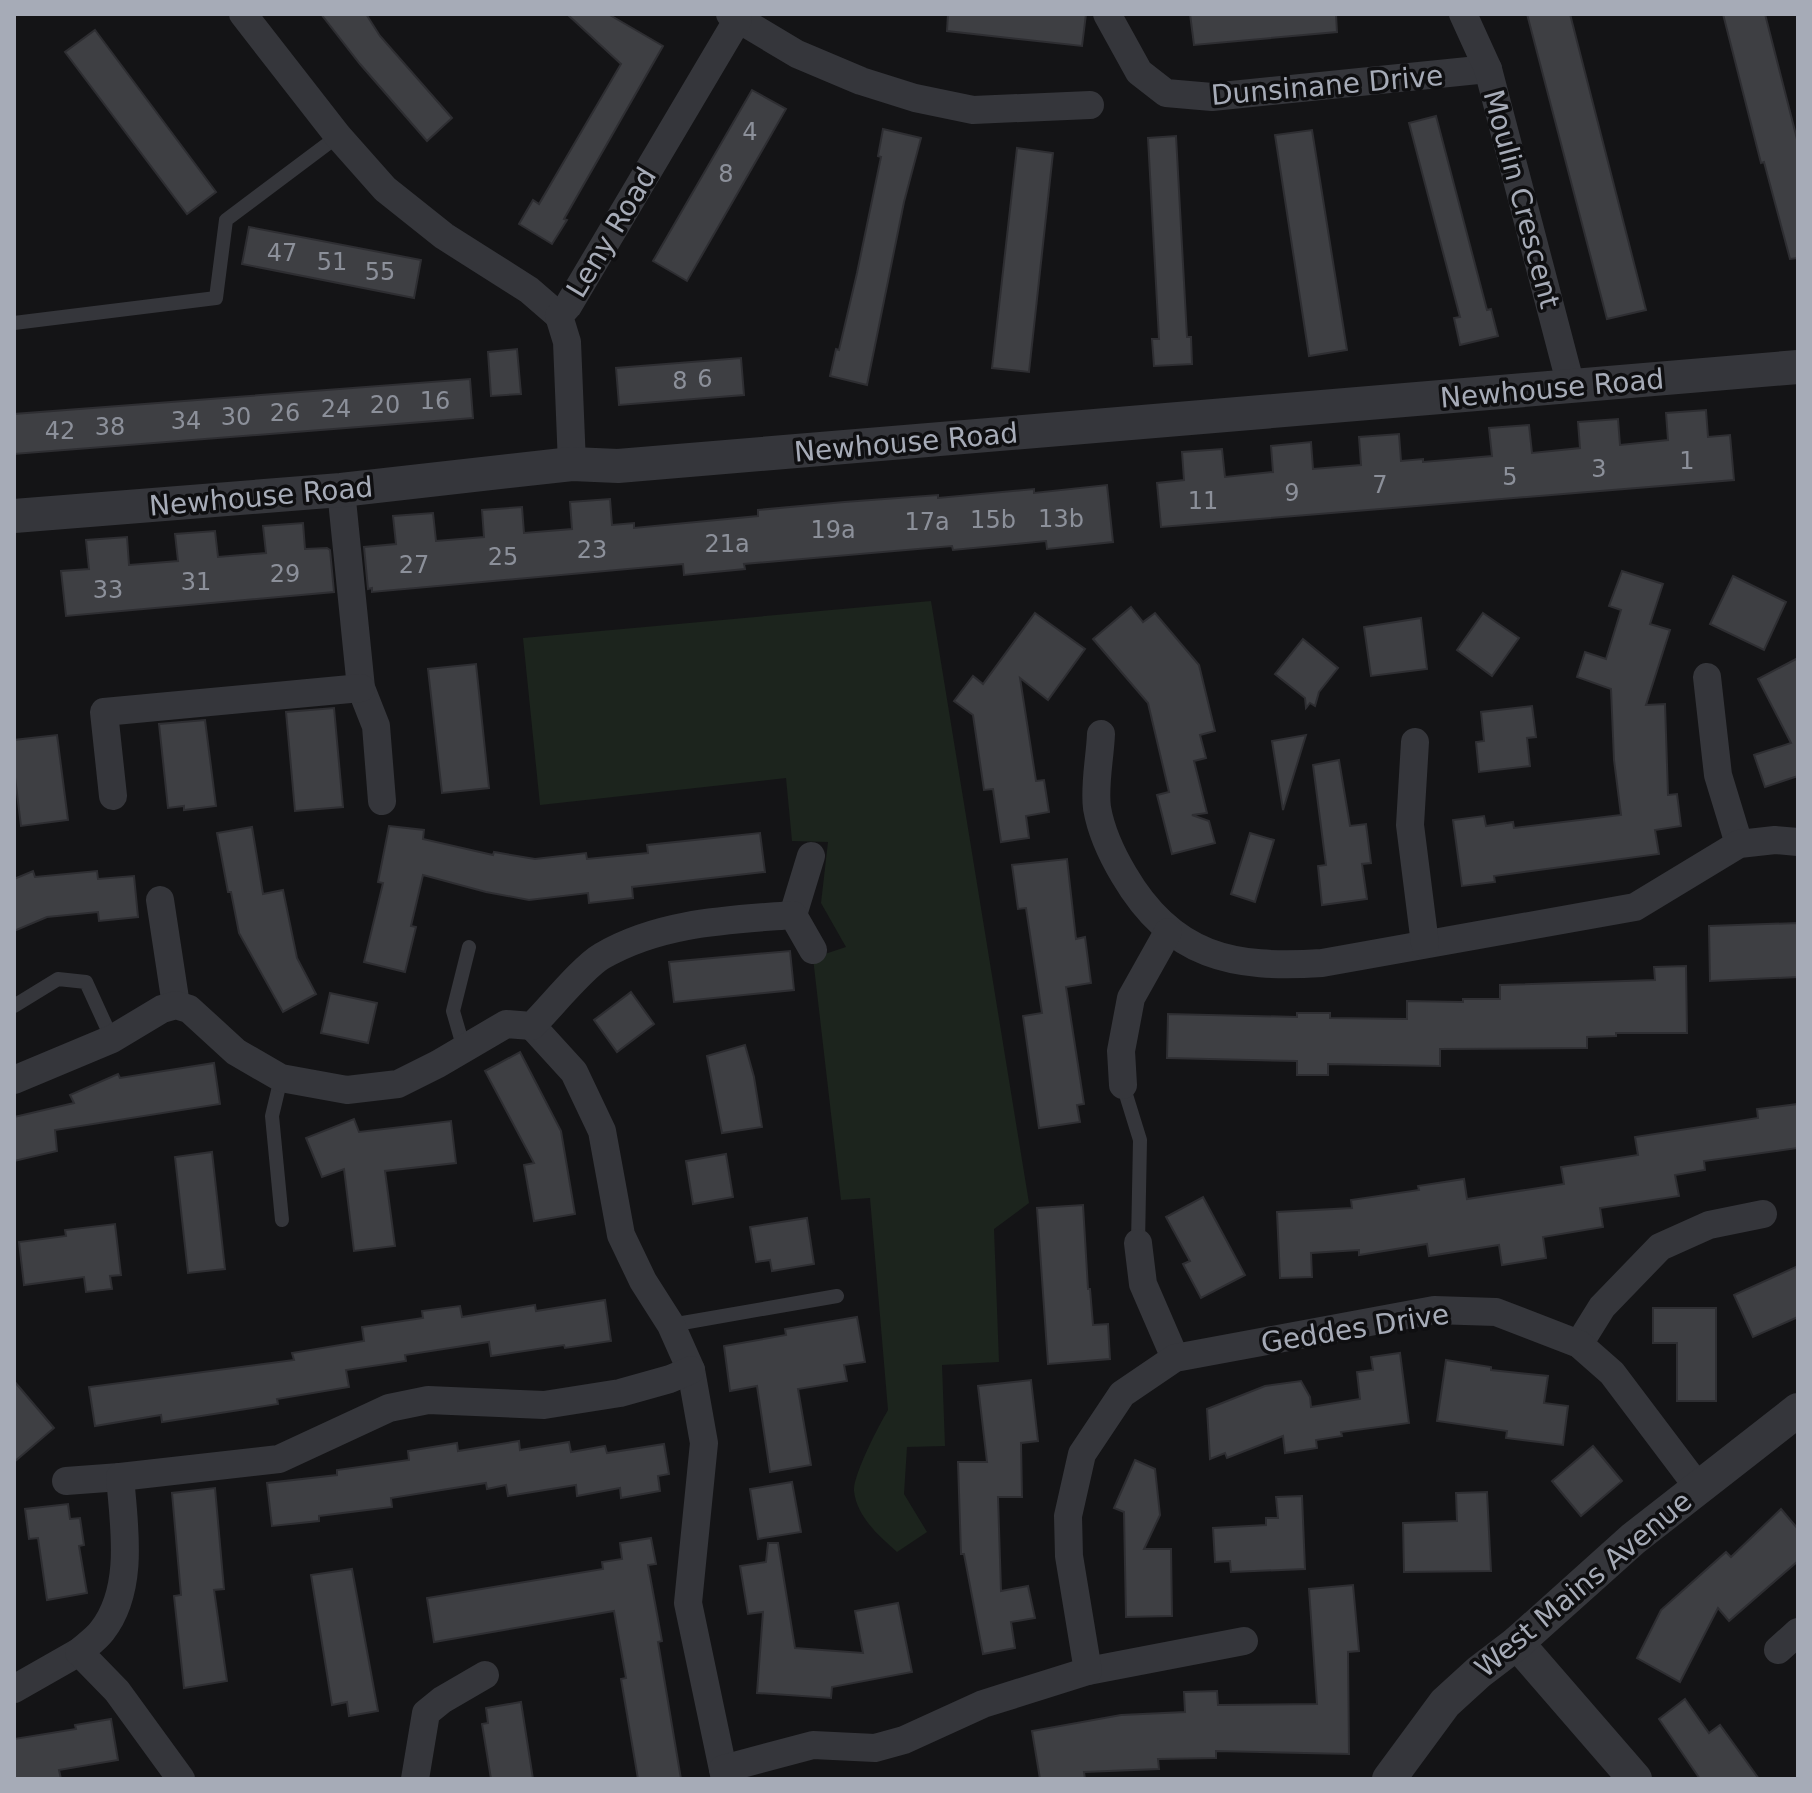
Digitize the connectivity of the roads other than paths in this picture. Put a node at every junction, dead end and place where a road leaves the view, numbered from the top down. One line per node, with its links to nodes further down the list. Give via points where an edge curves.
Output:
1 (243, 14): 7 (street)
2 (1107, 14): 5 (street, Dunsinane Drive, via 1139,72 1166,93 1212,97)
3 (1463, 14): 5 (street, Moulin Crescent)
4 (734, 16): 6 (street, via 797,54 915,98 973,110); 8 (street, Leny Road)
5 (1488, 69): 11 (street, Moulin Crescent)
6 (1090, 105)
7 (338, 136): 8 (street, via 385,189); 9 (lane, via 226,220 216,298)
8 (559, 316): 12 (street, Leny Road, via 567,342)
9 (14, 323)
10 (1798, 367): 11 (street, Newhouse Road)
11 (1571, 386): 12 (street, Newhouse Road, via 618,466)
12 (572, 464): 13 (street, Newhouse Road)
13 (341, 490): 14 (street, Newhouse Road); 16 (street)
14 (14, 516)
15 (1707, 677): 22 (street, via 1718,775)
16 (361, 688): 19 (street, via 104,712); 20 (street, via 376,726)
17 (1101, 734): 26 (street, via 1097,807 1112,855 1137,897)
18 (1415, 742): 27 (street, via 1410,825)
19 (113, 796)
20 (382, 801)
21 (1798, 842): 22 (street)
22 (1739, 844): 27 (street, via 1635,907)
23 (811, 856): 25 (street)
24 (160, 900): 30 (street)
25 (793, 915): 29 (street); 32 (street, via 655,932 600,957)
26 (1168, 932): 27 (street, via 1204,951 1280,966); 37 (street, via 1131,998 1121,1051)
27 (1425, 944)
28 (469, 947): 34 (lane, via 453,1011)
29 (813, 950)
30 (176, 1005): 33 (street); 35 (street, via 189,1009 236,1052)
31 (14, 1006): 33 (lane, via 58,979 86,982)
32 (532, 1026): 34 (street, via 506,1024); 42 (street, via 574,1072 602,1131 621,1235)
33 (112, 1039): 36 (street)
34 (464, 1049): 35 (street, via 398,1084 347,1090)
35 (281, 1078): 39 (lane, via 272,1116)
36 (14, 1080)
37 (1123, 1085): 40 (lane, via 1140,1140)
38 (1763, 1214): 43 (street, via 1709,1225 1660,1247 1602,1307)
39 (282, 1220)
40 (1138, 1243): 44 (street, via 1143,1284)
41 (837, 1296): 42 (lane)
42 (671, 1325): 45 (street)
43 (1579, 1344): 44 (street, Geddes Drive, via 1496,1312 1434,1310); 49 (street, Geddes Drive, via 1612,1373)
44 (1175, 1358): 53 (street, Geddes Drive, via 1122,1394 1082,1454 1068,1516)
45 (691, 1370): 47 (street, via 620,1393 544,1405 428,1400 389,1408 279,1459); 56 (street, via 704,1443 688,1603)
46 (1798, 1410): 49 (street, West Mains Avenue)
47 (120, 1477): 48 (street); 52 (street, via 125,1548 119,1599 103,1630)
48 (66, 1481)
49 (1698, 1487): 51 (street, West Mains Avenue)
50 (1244, 1641): 53 (street)
51 (1517, 1643): 59 (street, West Mains Avenue, via 1445,1703); 60 (street)
52 (79, 1652): 55 (street); 57 (street, via 117,1691)
53 (1088, 1671): 56 (street, via 983,1704 904,1740 875,1748 813,1745)
54 (485, 1675): 58 (street, via 426,1713)
55 (14, 1689)
56 (724, 1774)
57 (181, 1779)
58 (415, 1779)
59 (1389, 1779)
60 (1635, 1779)

